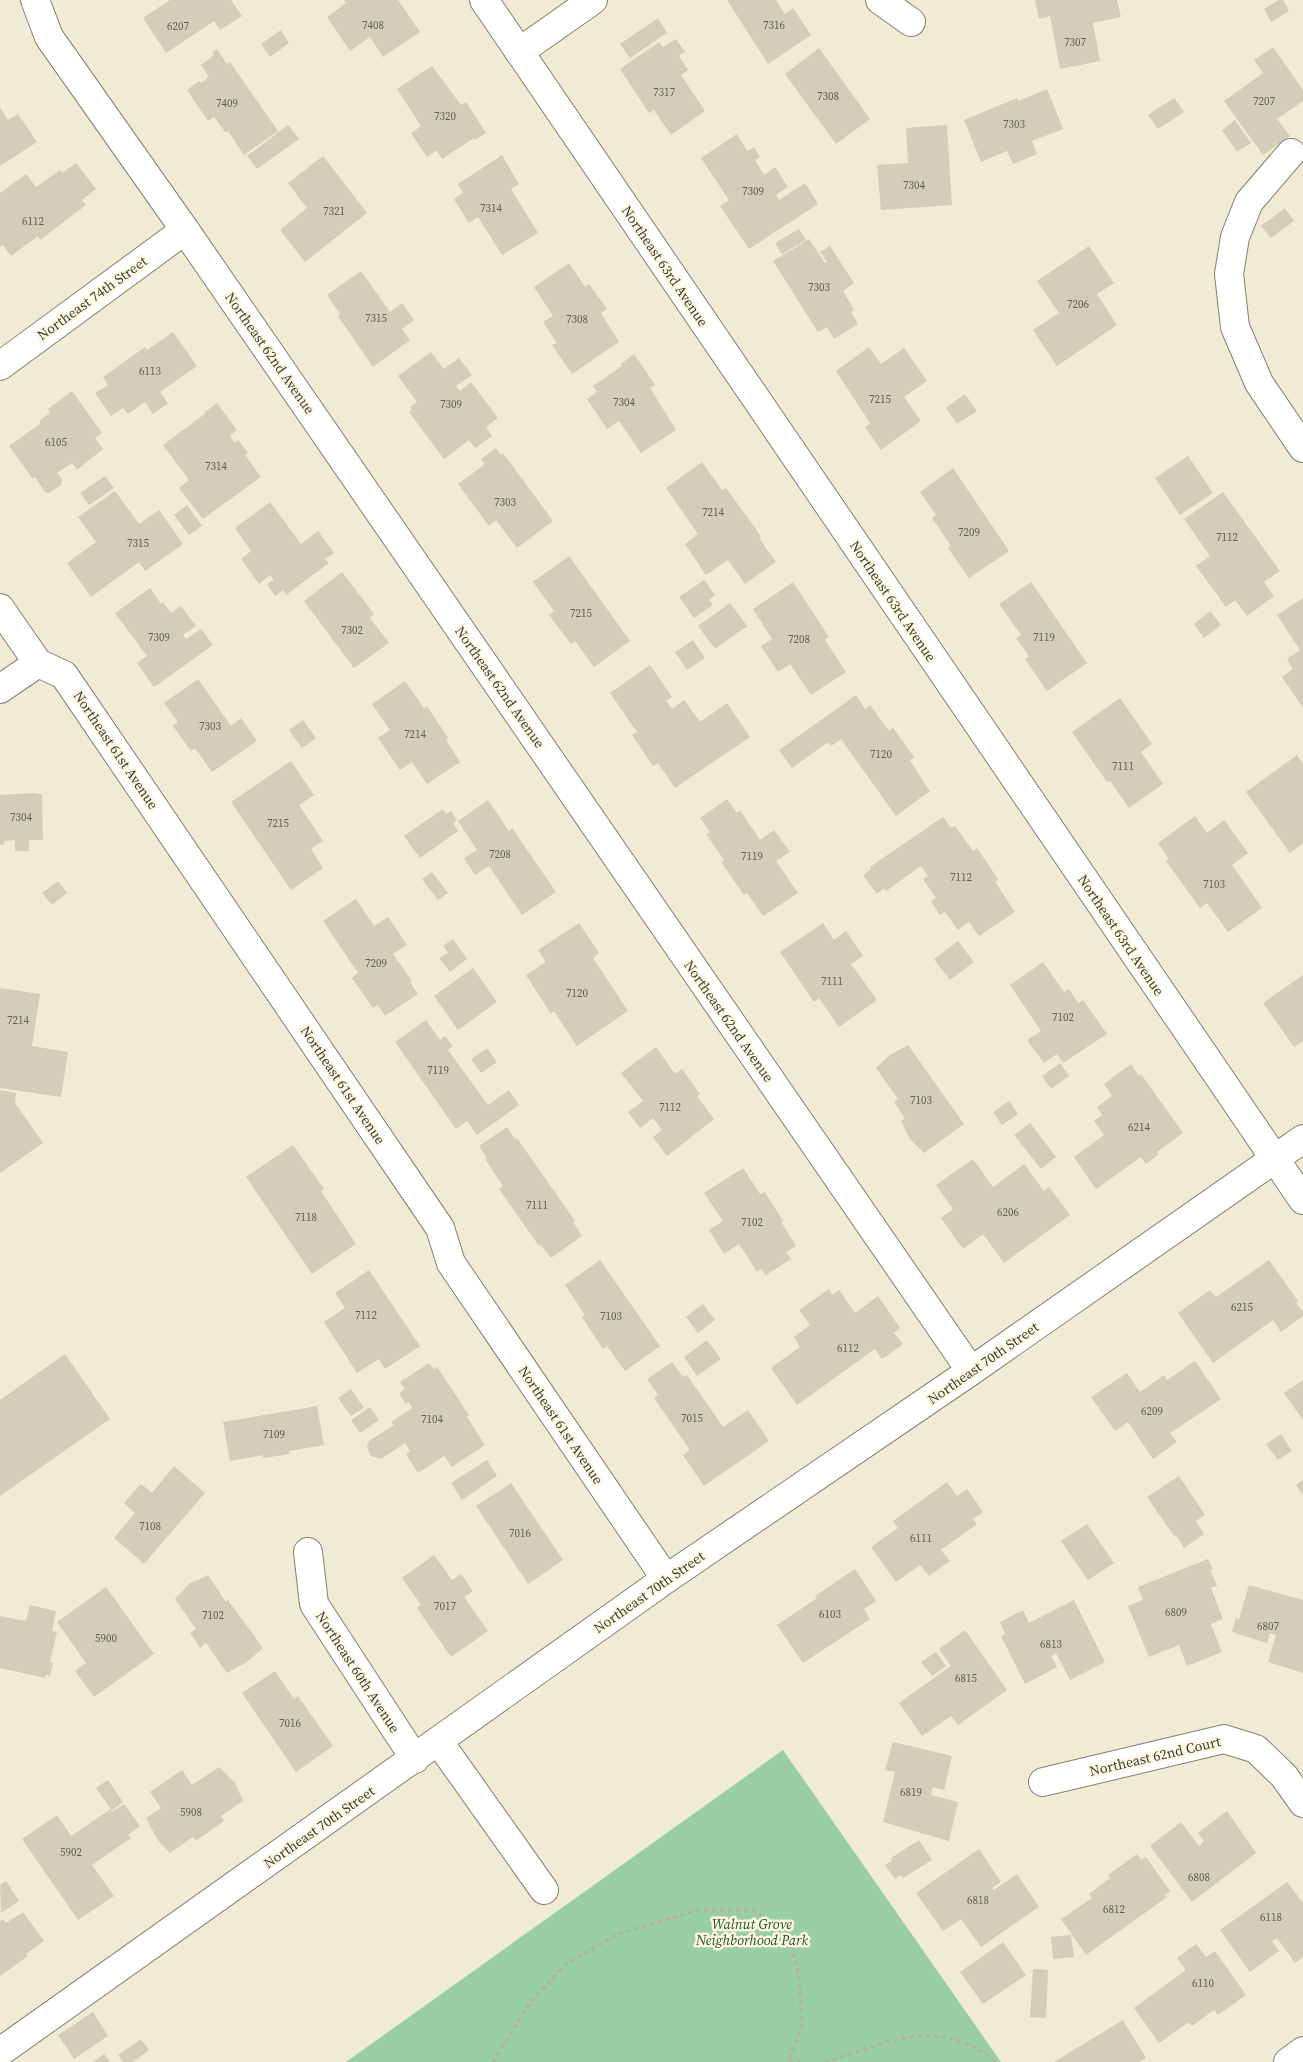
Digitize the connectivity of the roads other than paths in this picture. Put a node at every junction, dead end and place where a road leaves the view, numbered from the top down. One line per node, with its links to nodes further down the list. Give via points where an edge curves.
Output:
1 (35, 0): 8 (street, Northeast 62nd Avenue, via 49,37)
2 (484, 0): 6 (street, Northeast 63rd Avenue)
3 (593, 0): 6 (street)
4 (880, 0): 5 (street)
5 (911, 22)
6 (519, 52): 15 (street, Northeast 63rd Avenue)
7 (1290, 153): 10 (street, via 1248,202 1235,237 1229,274 1235,327 1259,382)
8 (185, 230): 9 (street, Northeast 74th Street); 17 (street, Northeast 62nd Avenue)
9 (0, 366)
10 (1303, 448)
11 (0, 608): 12 (street, Northeast 61st Avenue)
12 (38, 662): 13 (street); 19 (street, Northeast 61st Avenue, via 64,675 440,1228 451,1263)
13 (0, 689)
14 (1303, 1139): 15 (street, Northeast 70th Street)
15 (1274, 1160): 16 (street, Northeast 63rd Avenue); 17 (street, Northeast 70th Street)
16 (1303, 1200)
17 (971, 1371): 19 (street, Northeast 70th Street)
18 (308, 1552): 21 (street, Northeast 60th Avenue, via 314,1604)
19 (666, 1579): 20 (street, Northeast 70th Street)
20 (439, 1742): 21 (street, Northeast 70th Street); 24 (street)
21 (415, 1759): 26 (street, Northeast 70th Street)
22 (1043, 1782): 23 (street, Northeast 62nd Court, via 1224,1739 1256,1749 1284,1776)
23 (1303, 1803)
24 (544, 1890)
25 (1303, 2051): 27 (street)
26 (0, 2052)
27 (1288, 2062)

